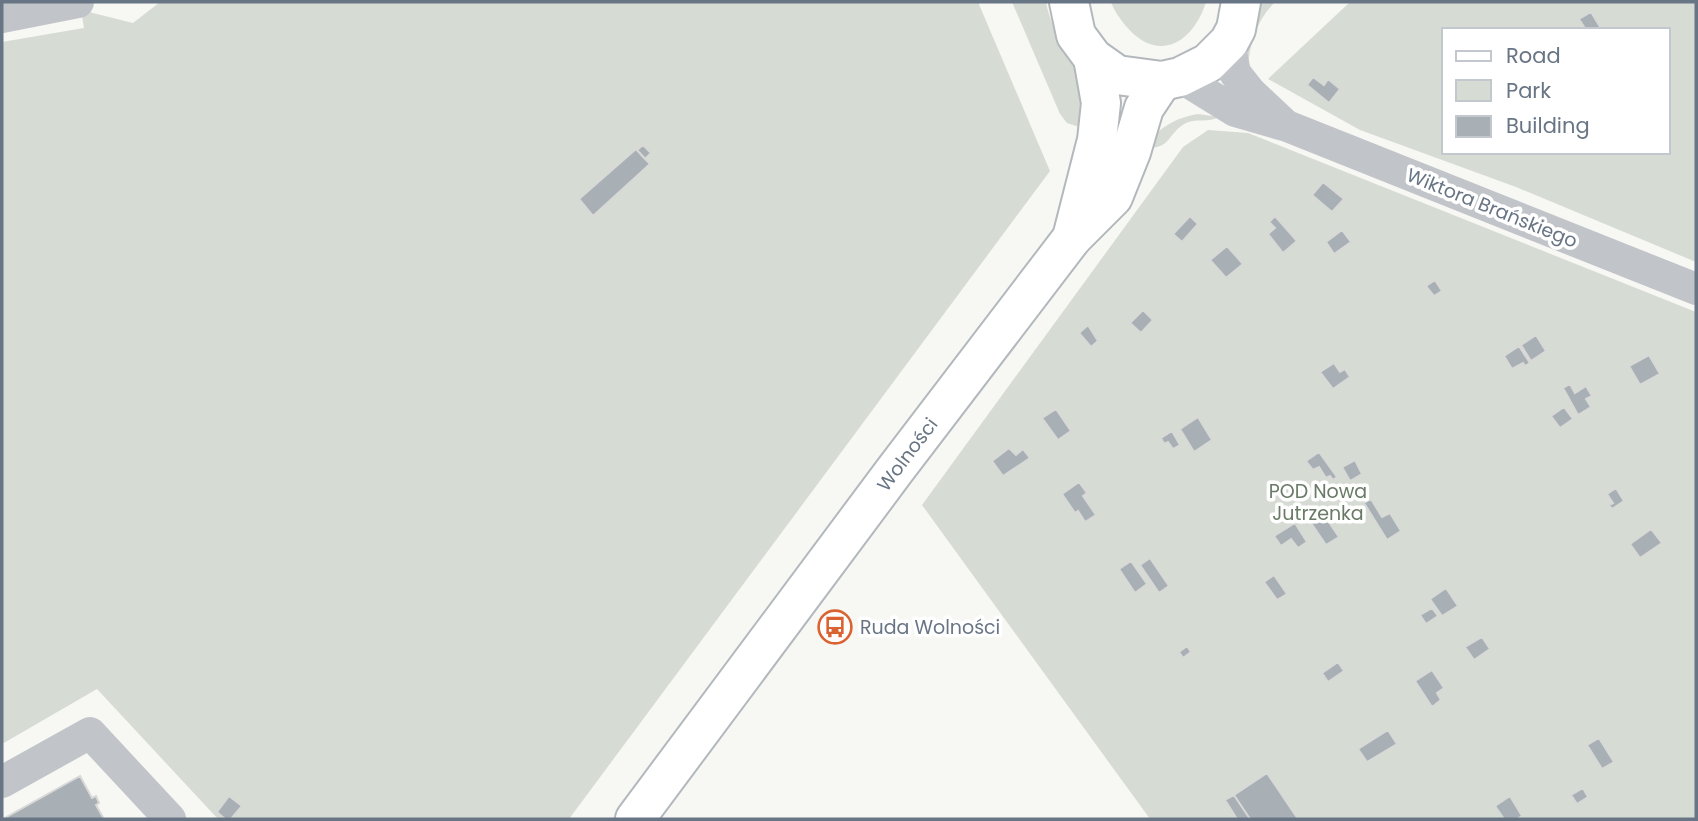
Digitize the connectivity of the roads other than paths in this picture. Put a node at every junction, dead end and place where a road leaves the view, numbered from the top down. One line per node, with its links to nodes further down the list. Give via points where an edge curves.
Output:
1 (78, 2): 4 (street)
2 (1069, 2): 6 (street, via 1076,35)
3 (1241, 2): 5 (street)
4 (2, 17)
5 (1229, 42): 7 (street, via 1209,63); 8 (street, Wiktora Brańskiego, via 1235,73)
6 (1093, 58): 7 (street, via 1117,75); 9 (street, via 1101,103 1097,140)
7 (1171, 79): 8 (street, Wiktora Brańskiego, via 1235,111); 9 (street, Wolności, via 1144,108 1113,197)
8 (1287, 126): 10 (street, Wiktora Brańskiego)
9 (1072, 238): 13 (street, Wolności)
10 (1696, 289)
11 (2, 782): 12 (street, via 90,733)
12 (170, 819)
13 (635, 819)

